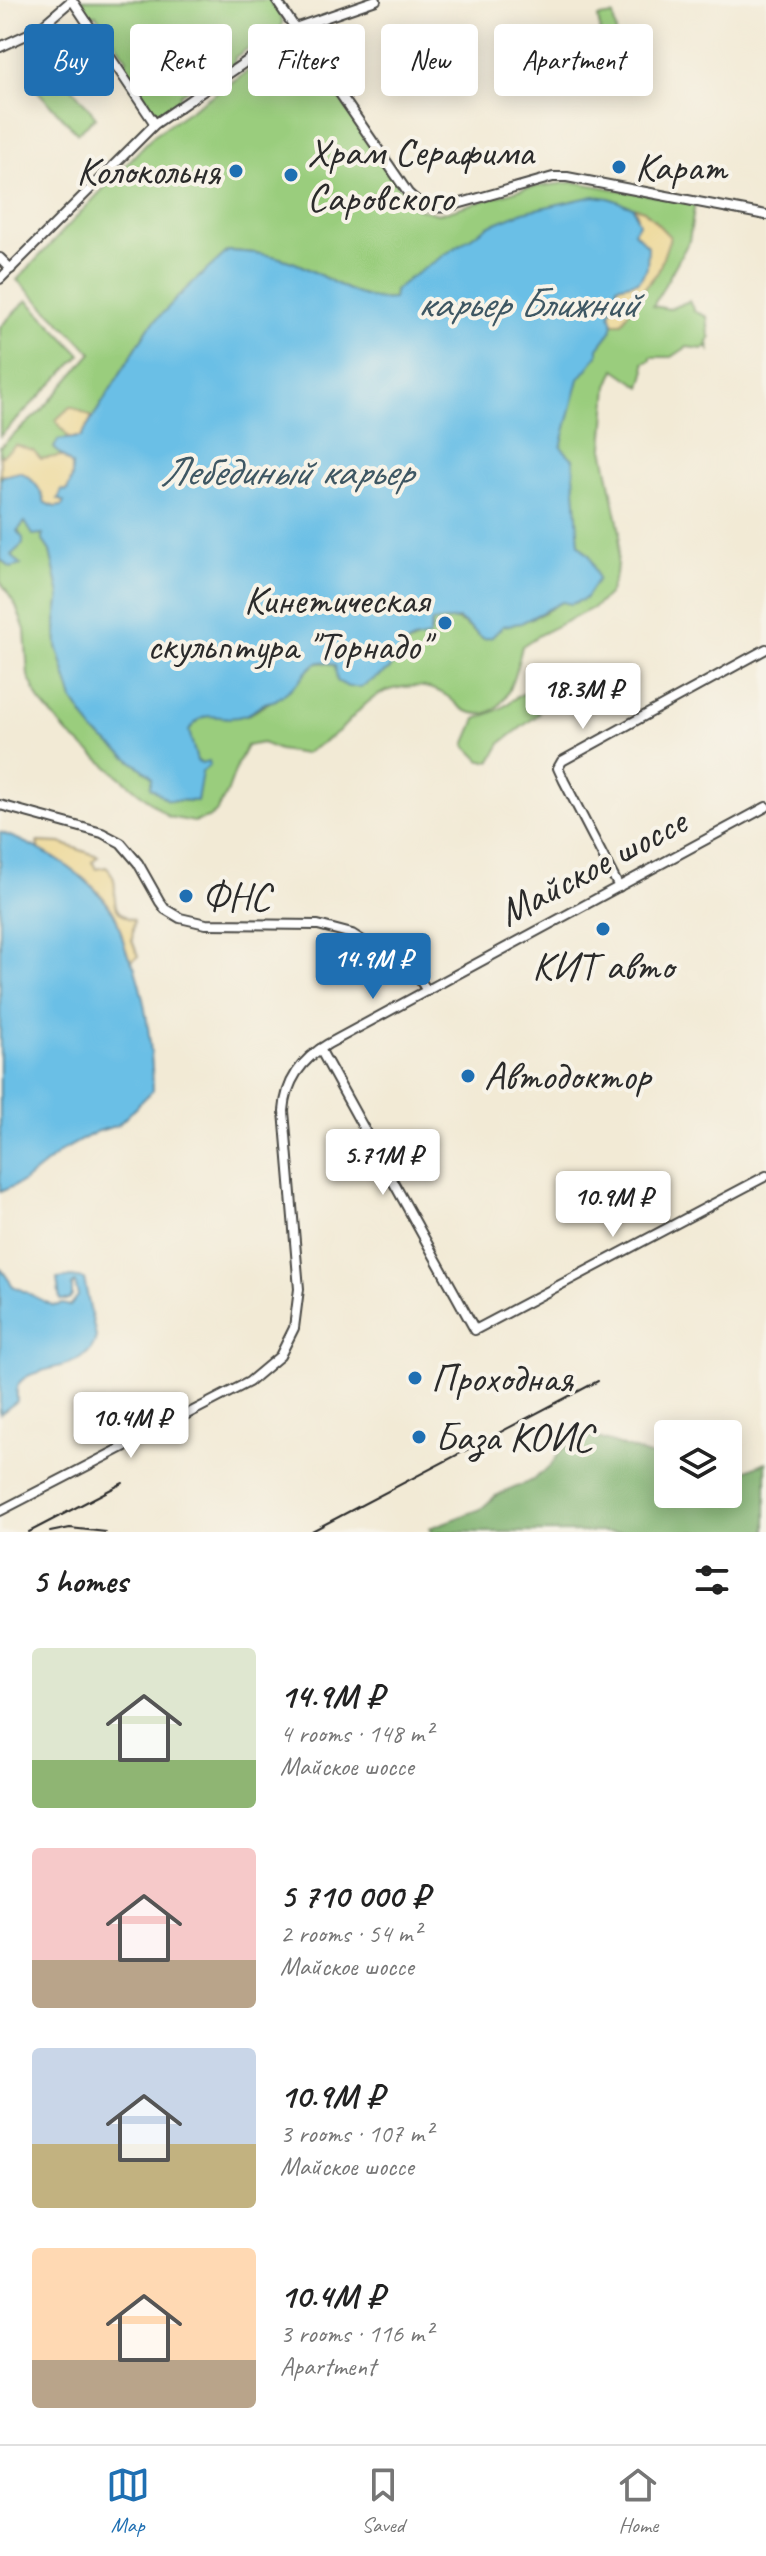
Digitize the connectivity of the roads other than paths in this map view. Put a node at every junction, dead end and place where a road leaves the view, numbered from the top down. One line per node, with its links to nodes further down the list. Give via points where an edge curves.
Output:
1 (72, 0): 6 (street, via 37,30); 9 (street)
2 (276, 0): 4 (street)
3 (376, 0): 5 (street)
4 (292, 24)
5 (307, 24)
6 (0, 47)
7 (248, 60): 9 (street)
8 (342, 96): 10 (street, via 408,193 423,205 447,207 567,177)
9 (155, 124): 12 (street)
10 (766, 215)
11 (0, 258): 12 (street)
12 (11, 269): 13 (street)
13 (0, 279)
14 (766, 649): 17 (street, via 562,761 558,768)
15 (0, 805): 18 (street, via 121,843 165,909 180,918 206,924 318,925 352,934 417,975)
16 (766, 807): 17 (street, Майское шоссе)
17 (619, 887): 18 (street, Майское шоссе)
18 (427, 991): 19 (street, Майское шоссе)
19 (320, 1049): 20 (street, via 475,1330); 21 (street, Майское шоссе, via 301,1064 285,1098 299,1289 294,1328 280,1356 249,1382)
20 (766, 1176)
21 (0, 1511)

